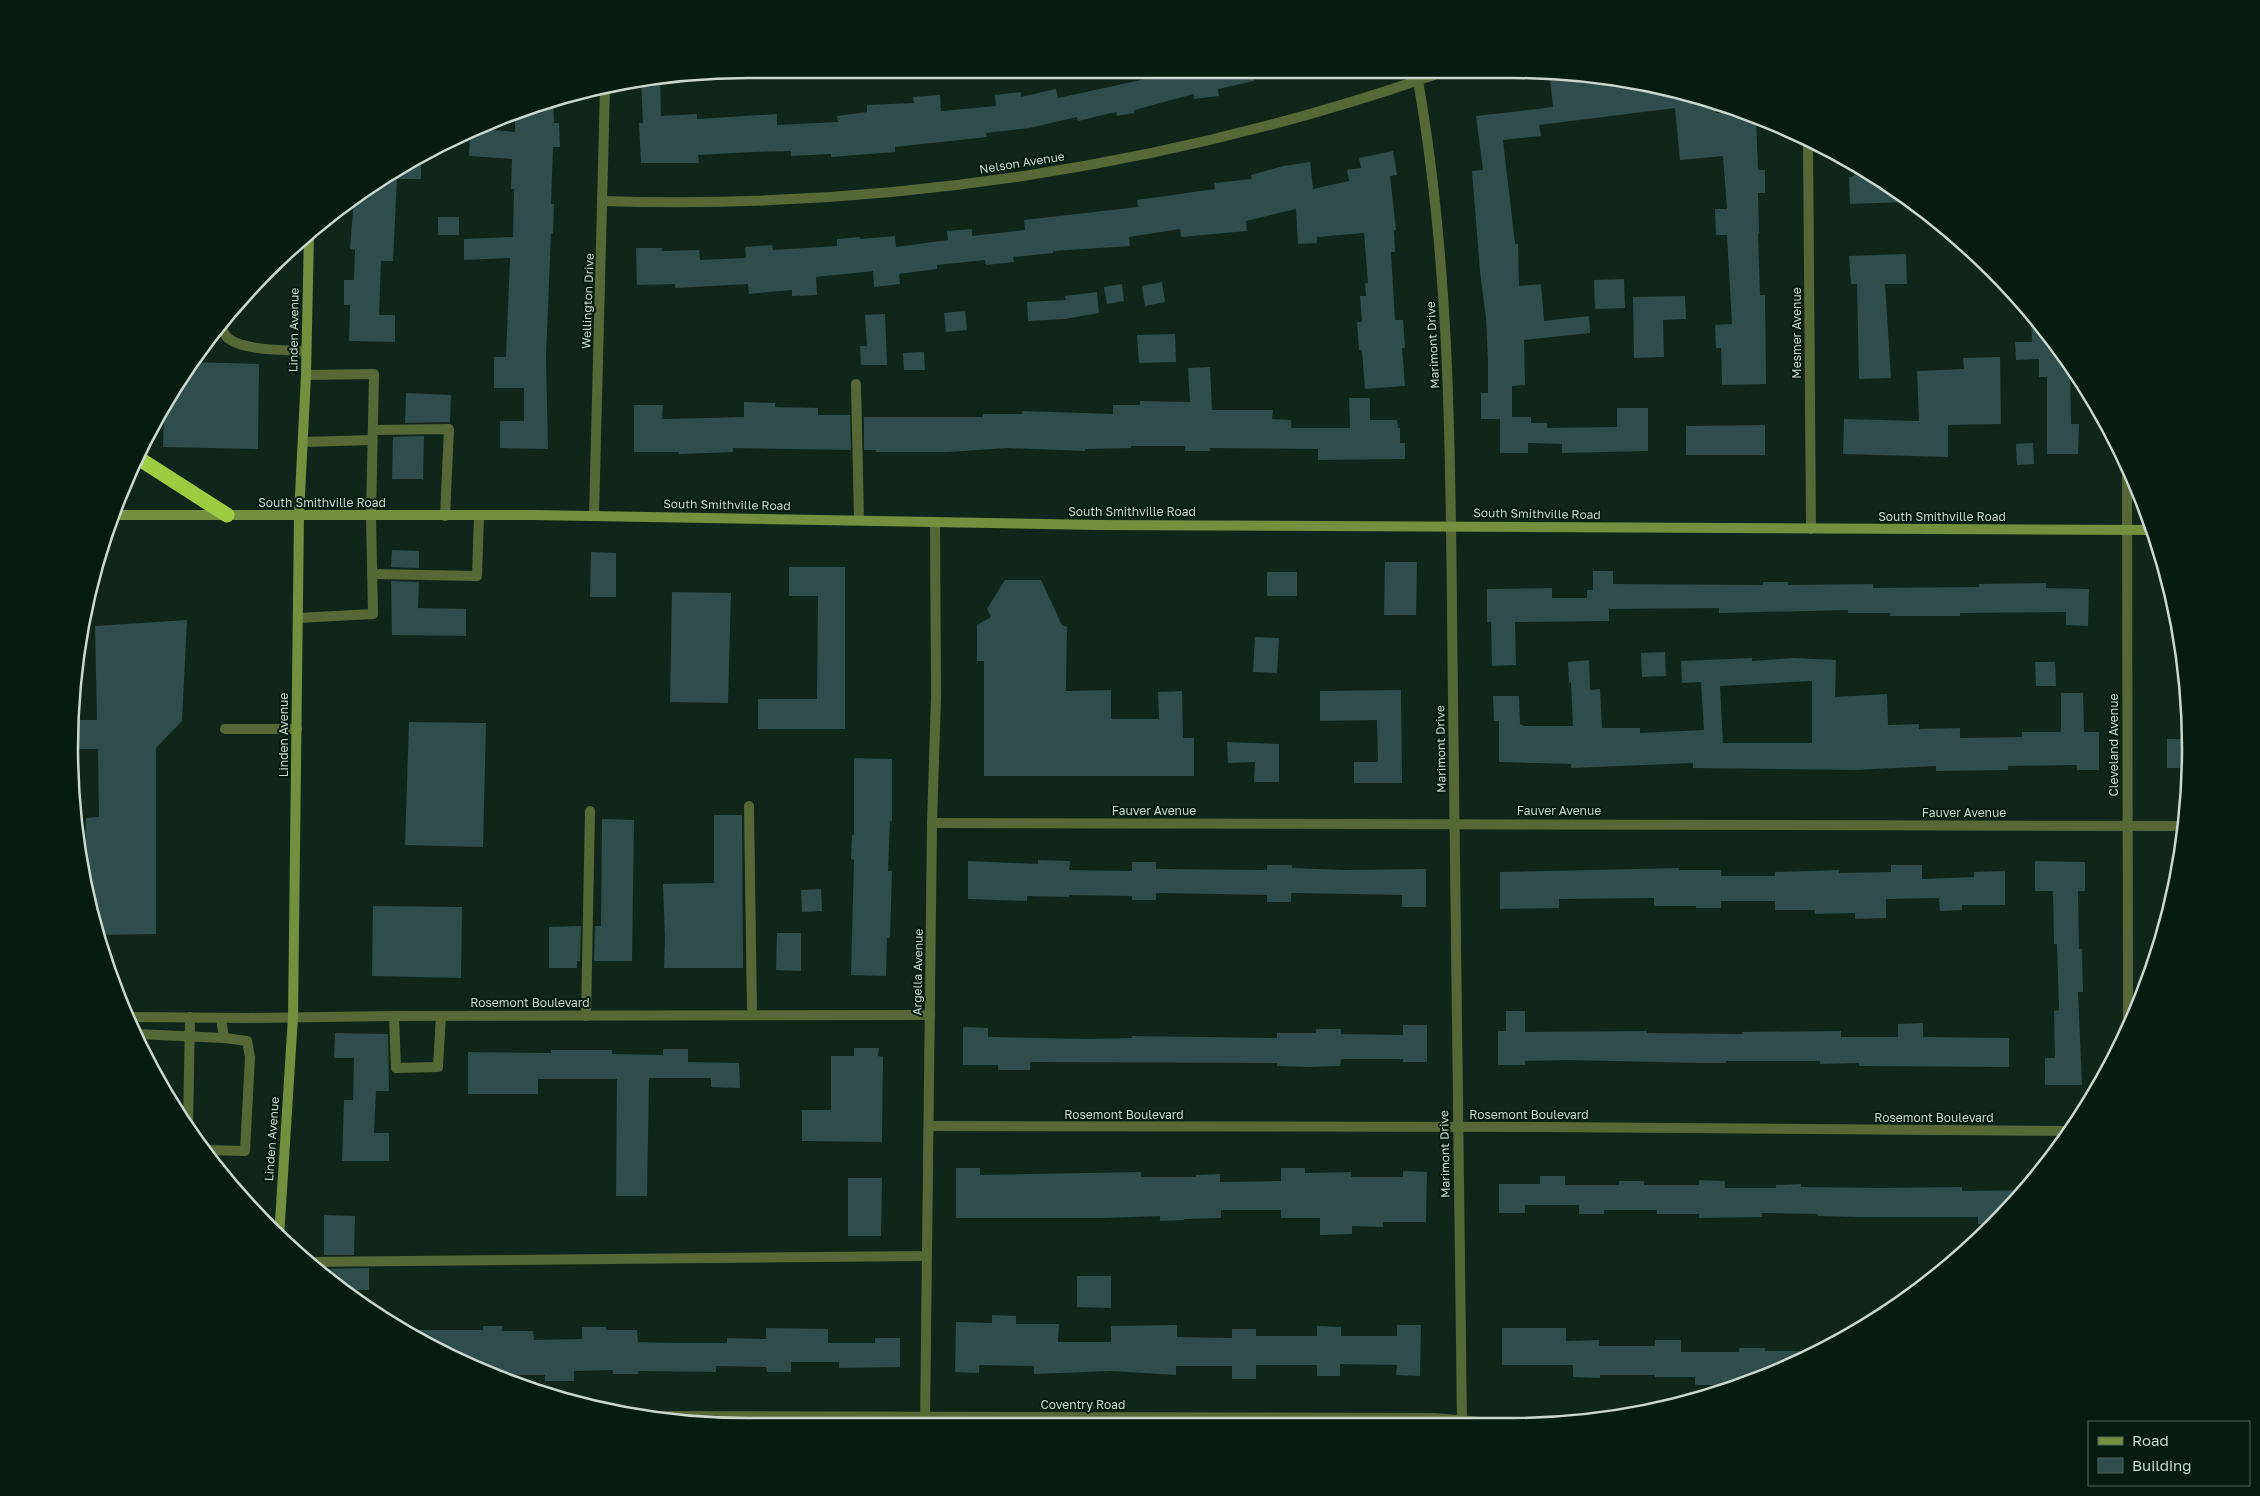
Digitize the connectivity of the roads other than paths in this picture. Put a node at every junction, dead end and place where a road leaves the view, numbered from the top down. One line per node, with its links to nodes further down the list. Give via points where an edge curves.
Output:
1 (1414, 78): 5 (street, Nelson Avenue, via 1292,118 1194,143 980,183 854,196 762,201)
2 (1417, 78): 24 (street, Marimont Drive, via 1438,223 1446,318)
3 (605, 93): 5 (street, Wellington Drive)
4 (1808, 147): 25 (street, Mesmer Avenue)
5 (603, 202): 21 (street, Wellington Drive)
6 (309, 242): 8 (main road, Linden Avenue)
7 (223, 331): 8 (street, via 232,341 268,348)
8 (306, 350): 9 (main road, Linden Avenue)
9 (306, 375): 11 (street, via 374,374); 12 (main road, Linden Avenue)
10 (856, 384): 22 (street)
11 (372, 435): 12 (street); 18 (street); 19 (street, via 449,429)
12 (303, 442): 17 (main road, Linden Avenue)
13 (143, 461): 16 (highway)
14 (2127, 481): 26 (street, Cleveland Avenue)
15 (120, 515): 16 (main road, South Smithville Road)
16 (226, 515): 17 (main road, South Smithville Road)
17 (299, 515): 18 (main road, South Smithville Road); 29 (main road, Linden Avenue)
18 (371, 516): 19 (main road, South Smithville Road); 28 (street)
19 (445, 516): 20 (main road, South Smithville Road)
20 (479, 516): 21 (main road, South Smithville Road); 28 (street, via 477,576)
21 (594, 516): 22 (main road, South Smithville Road)
22 (859, 520): 23 (main road, South Smithville Road)
23 (935, 522): 24 (main road, South Smithville Road); 34 (street, Argella Avenue, via 936,697)
24 (1452, 526): 25 (main road, South Smithville Road); 35 (street, Marimont Drive)
25 (1811, 529): 26 (main road, South Smithville Road)
26 (2126, 530): 27 (main road, South Smithville Road); 36 (street, Cleveland Avenue)
27 (2146, 530)
28 (372, 574): 29 (street, via 372,614)
29 (298, 618): 30 (main road, Linden Avenue)
30 (297, 729): 31 (street); 46 (main road, Linden Avenue)
31 (225, 730)
32 (749, 806): 39 (street)
33 (590, 811): 44 (street)
34 (932, 823): 35 (street, Fauver Avenue); 40 (street, Argella Avenue)
35 (1454, 823): 36 (street, Fauver Avenue); 53 (street, Marimont Drive)
36 (2127, 826): 37 (street, Fauver Avenue); 38 (street, Cleveland Avenue)
37 (2178, 826)
38 (2128, 1012)
39 (752, 1015): 40 (street, Rosemont Boulevard); 44 (street, Rosemont Boulevard)
40 (930, 1015): 52 (street, Argella Avenue)
41 (134, 1016): 45 (street, Rosemont Boulevard)
42 (394, 1016): 43 (street, Rosemont Boulevard); 43 (street, via 396,1068 438,1067); 46 (street, Rosemont Boulevard)
43 (441, 1016): 44 (street, Rosemont Boulevard)
44 (586, 1016)
45 (190, 1017): 47 (street, Rosemont Boulevard); 48 (street)
46 (292, 1017): 47 (street, Rosemont Boulevard); 56 (main road, Linden Avenue)
47 (221, 1018): 50 (street)
48 (189, 1035): 49 (street); 50 (street); 51 (street)
49 (143, 1036)
50 (224, 1038): 55 (street, via 247,1041 250,1057 246,1151)
51 (188, 1118)
52 (930, 1126): 53 (street, Rosemont Boulevard); 57 (street, Argella Avenue)
53 (1457, 1126): 54 (street, Rosemont Boulevard); 62 (street, Marimont Drive)
54 (2063, 1131)
55 (212, 1150)
56 (280, 1227)
57 (927, 1256): 58 (street); 61 (street, Argella Avenue)
58 (318, 1262)
59 (703, 1417): 60 (street, Coventry Road)
60 (782, 1418)
61 (925, 1418)
62 (1462, 1418)

